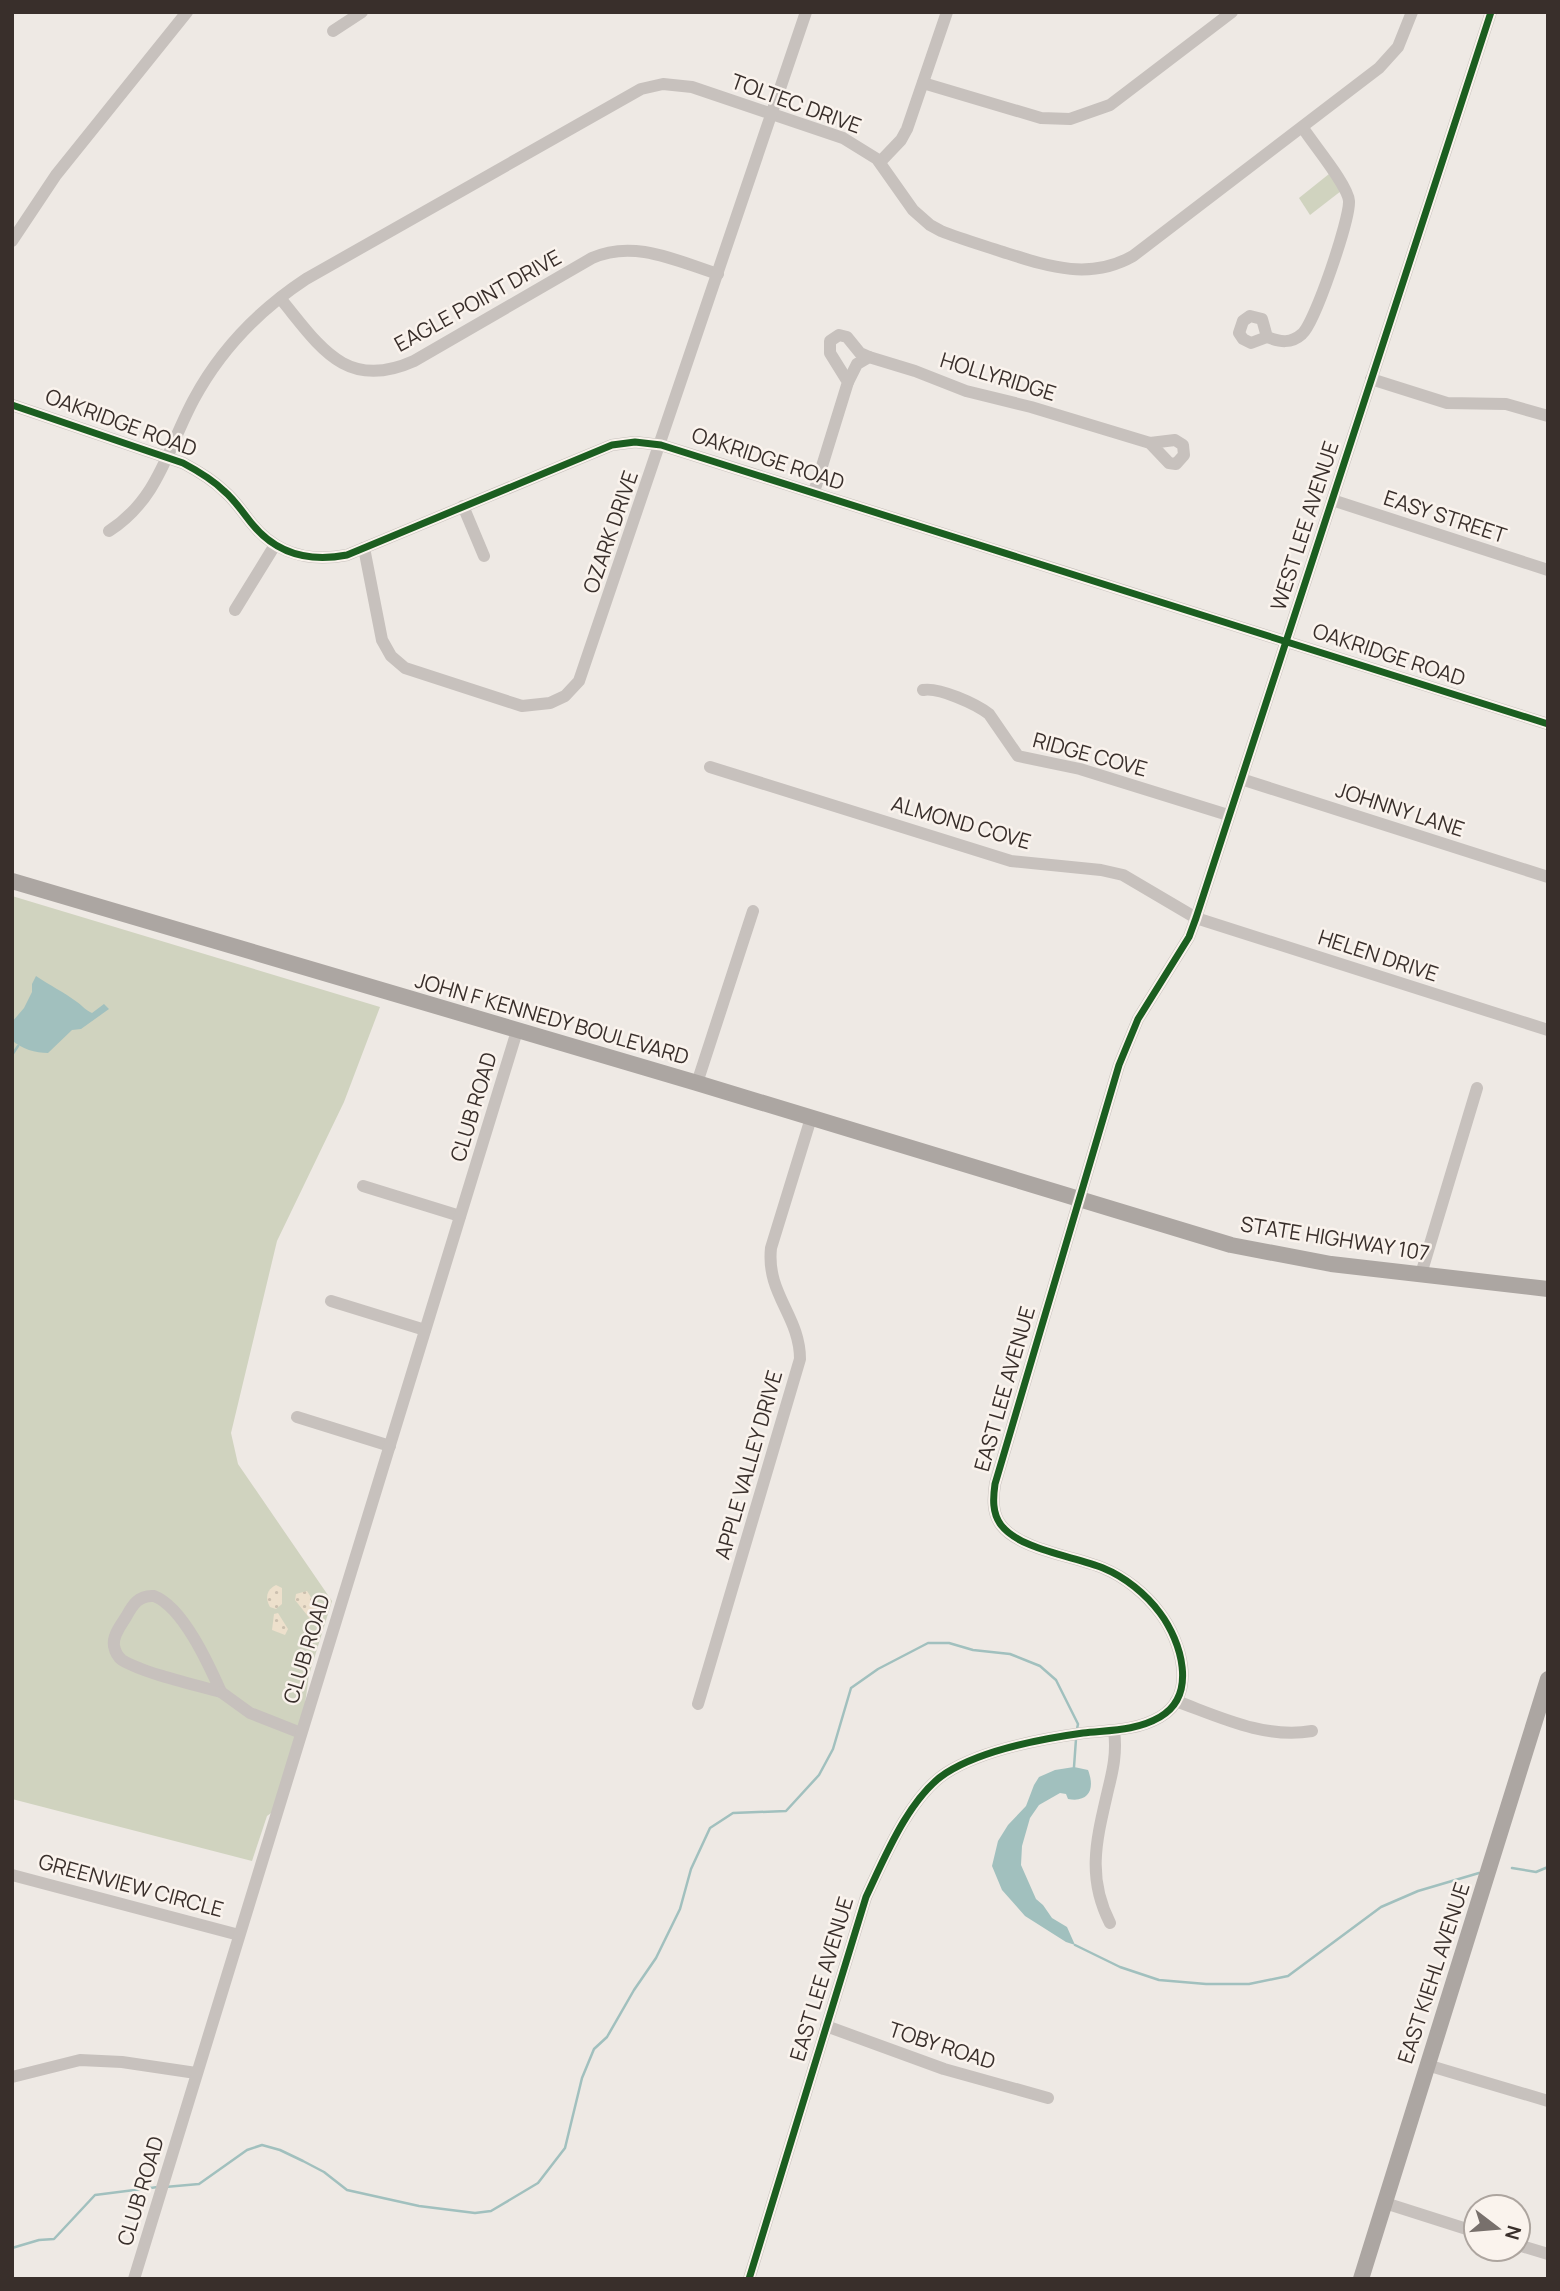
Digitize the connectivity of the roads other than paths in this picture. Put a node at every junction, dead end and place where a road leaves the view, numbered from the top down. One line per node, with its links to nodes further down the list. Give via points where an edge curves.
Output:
1 (806, 12): 10 (street, OZARK DRIVE)
2 (947, 12): 9 (street)
3 (1232, 12): 9 (street, via 1115,102 1083,116 1041,118)
4 (1412, 12): 11 (street, TOLTEC DRIVE, via 1406,32 1389,58)
5 (1491, 12): 18 (street, WEST LEE AVENUE)
6 (186, 13): 13 (street, via 56,175)
7 (360, 13): 8 (street)
8 (333, 31)
9 (923, 83): 12 (street, via 901,139)
10 (772, 114): 12 (street, TOLTEC DRIVE, via 844,138); 14 (street, OZARK DRIVE); 15 (street, TOLTEC DRIVE, via 692,87 663,84 641,89)
11 (1303, 128): 12 (street, TOLTEC DRIVE, via 1133,256 1095,270 1044,265 941,231 913,210); 16 (street, via 1348,194 1349,208 1308,328 1288,341)
12 (880, 162)
13 (12, 241)
14 (718, 274): 15 (street, EAGLE POINT DRIVE, via 647,251 613,251 592,258 414,361 376,372 335,360); 23 (street, OZARK DRIVE)
15 (279, 298): 24 (street, TOLTEC DRIVE, via 221,356 193,400)
16 (1267, 337)
17 (869, 357): 19 (street, via 857,364); 19 (street, via 848,337 839,335 830,341 830,353); 22 (street, HOLLYRIDGE, via 966,391)
18 (1371, 379): 21 (street, via 1447,403 1506,404); 26 (street, WEST LEE AVENUE)
19 (848, 382): 25 (street)
20 (12, 405): 24 (street, OAKRIDGE ROAD)
21 (1548, 416)
22 (1150, 443)
23 (661, 445): 25 (street, OAKRIDGE ROAD); 27 (street, OAKRIDGE ROAD, via 612,445); 30 (street, OZARK DRIVE, via 584,671 565,696 550,704 522,706 413,672 396,662 382,640)
24 (169, 457): 28 (street, TOLTEC DRIVE, via 136,510); 29 (street, OAKRIDGE ROAD, via 226,492)
25 (814, 492): 34 (street, OAKRIDGE ROAD)
26 (1332, 500): 32 (street, EASY STREET); 34 (street, WEST LEE AVENUE)
27 (463, 506): 30 (street, OAKRIDGE ROAD); 31 (street)
28 (109, 531)
29 (275, 545): 30 (street, OAKRIDGE ROAD, via 294,554 323,558); 33 (street)
30 (364, 548)
31 (484, 556)
32 (1548, 570)
33 (235, 610)
34 (1286, 640): 36 (street, OAKRIDGE ROAD); 38 (street, WEST LEE AVENUE)
35 (923, 690): 39 (street, RIDGE COVE, via 931,688 983,709 1018,756 1080,769)
36 (1548, 724)
37 (710, 767): 43 (street, ALMOND COVE, via 1011,861 1123,875)
38 (1241, 779): 39 (street, WEST LEE AVENUE); 40 (street, JOHNNY LANE)
39 (1228, 815): 43 (street, WEST LEE AVENUE)
40 (1548, 877)
41 (12, 881): 45 (main road, JOHN F KENNEDY BOULEVARD)
42 (753, 911): 46 (street)
43 (1196, 918): 44 (street, HELEN DRIVE); 50 (street, WEST LEE AVENUE, via 1129,1038)
44 (1548, 1030)
45 (517, 1031): 46 (main road, JOHN F KENNEDY BOULEVARD); 51 (street, CLUB ROAD)
46 (697, 1083): 48 (main road, JOHN F KENNEDY BOULEVARD)
47 (1477, 1088): 52 (street)
48 (811, 1118): 50 (main road, JOHN F KENNEDY BOULEVARD); 61 (street, APPLE VALLEY DRIVE, via 769,1258 776,1292 797,1333 800,1359)
49 (363, 1186): 51 (street)
50 (1079, 1200): 52 (main road, STATE HIGHWAY 107, via 1268,1254); 60 (street, EAST LEE AVENUE, via 995,1484 993,1506 1001,1525 1015,1538 1114,1573 1156,1608 1172,1632 1182,1660)
51 (460, 1216): 55 (street, CLUB ROAD)
52 (1421, 1274): 53 (main road, STATE HIGHWAY 107)
53 (1548, 1289)
54 (331, 1301): 55 (street)
55 (425, 1330): 57 (street, CLUB ROAD)
56 (297, 1417): 57 (street)
57 (390, 1446): 64 (street, CLUB ROAD)
58 (1548, 1679): 69 (main road, EAST KIEHL AVENUE)
59 (221, 1692): 59 (street, via 193,1637 167,1604 154,1596 137,1600 115,1635 118,1656); 64 (street, via 250,1713)
60 (1176, 1701): 62 (street, EAST LEE AVENUE, via 1159,1718); 63 (street, via 1268,1732)
61 (698, 1704)
62 (1114, 1731): 66 (street, via 1115,1761 1094,1870); 68 (street, EAST LEE AVENUE, via 1041,1740 970,1761 944,1774 920,1798 866,1897)
63 (1312, 1731)
64 (301, 1733): 67 (street, CLUB ROAD)
65 (12, 1875): 67 (street, GREENVIEW CIRCLE)
66 (1110, 1923)
67 (239, 1935): 70 (street, CLUB ROAD)
68 (826, 2026): 72 (street, TOBY ROAD, via 944,2069); 77 (street, EAST LEE AVENUE)
69 (1427, 2065): 73 (street); 74 (main road, EAST KIEHL AVENUE)
70 (196, 2073): 71 (street, via 79,2060); 76 (street, CLUB ROAD)
71 (12, 2077)
72 (1048, 2098)
73 (1548, 2101)
74 (1385, 2203): 75 (street); 78 (main road, EAST KIEHL AVENUE)
75 (1462, 2228)
76 (134, 2279)
77 (749, 2279)
78 (1361, 2279)

